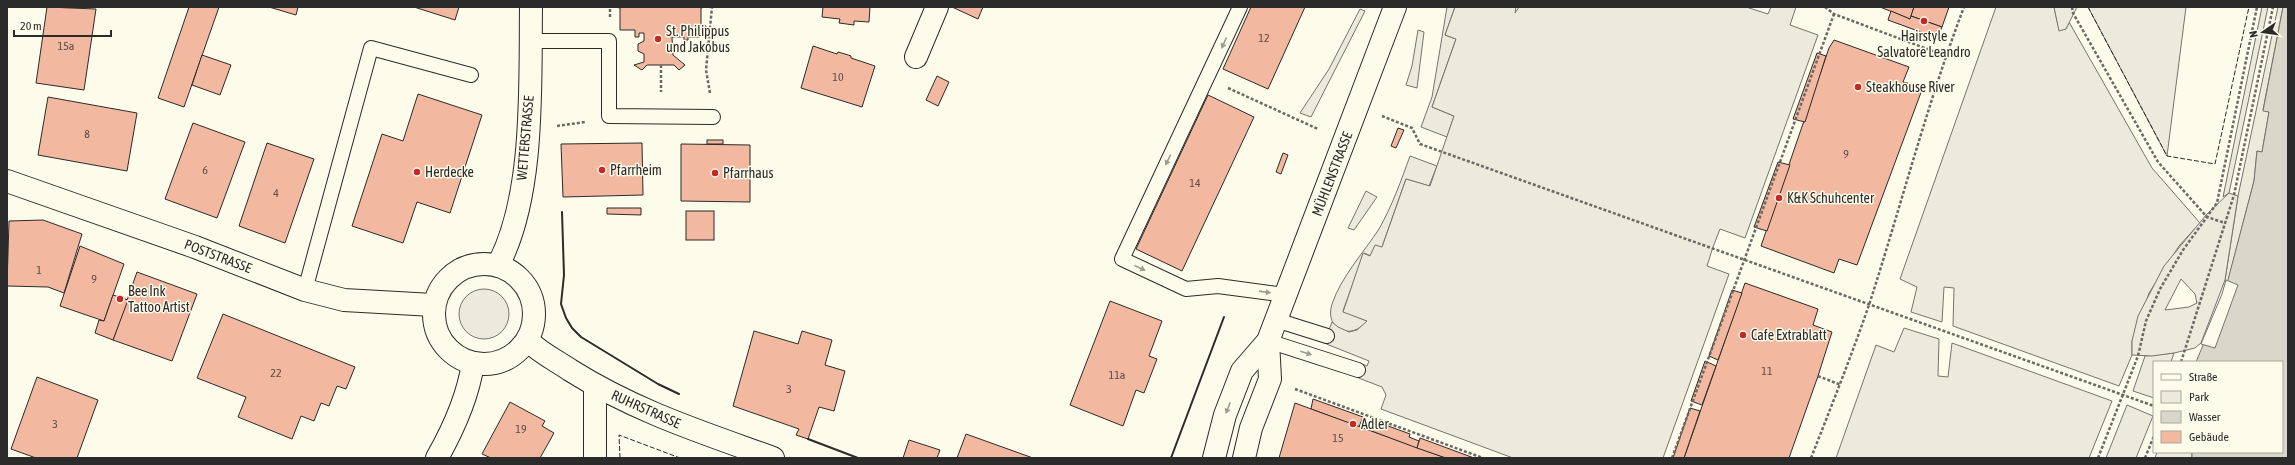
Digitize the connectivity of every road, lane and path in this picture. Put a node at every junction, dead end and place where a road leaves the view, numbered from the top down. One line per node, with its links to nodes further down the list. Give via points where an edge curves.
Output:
1 (531, 7): 12 (main road, WETTERSTRASSE)
2 (712, 7): 19 (path, via 706,70)
3 (937, 7): 14 (main road)
4 (1240, 7): 16 (lane, one-way to 16)
5 (1395, 7): 17 (main road, MÜHLENSTRASSE)
6 (1825, 7): 11 (path)
7 (1964, 7): 13 (path)
8 (2072, 7): 23 (path, via 2073,13 2158,162)
9 (2257, 7): 23 (path, via 2217,203)
10 (2273, 7): 24 (path, via 2234,195)
11 (1834, 14): 13 (path); 25 (path)
12 (530, 41): 18 (lane, via 609,41); 20 (main road, WETTERSTRASSE)
13 (1946, 56): 29 (path)
14 (916, 57)
15 (470, 75): 27 (lane, via 371,48)
16 (1207, 79): 21 (path); 28 (lane, one-way to 28, via 1122,259 1186,289 1218,286)
17 (1357, 107): 21 (main road, MÜHLENSTRASSE); 25 (path, via 1412,128 1420,144 1713,247)
18 (609, 116): 19 (lane); 20 (path, via 571,126)
19 (714, 117)
20 (528, 128): 26 (main road, WETTERSTRASSE, via 517,219)
21 (1344, 141): 28 (main road, MÜHLENSTRASSE)
22 (7, 181): 27 (main road, POSTSTRASSE, via 195,247)
23 (2207, 217): 24 (path); 42 (path, via 2183,250 2160,289 2146,321 2138,356)
24 (2225, 223): 35 (path)
25 (1743, 260): 29 (path); 51 (path)
26 (498, 265): 30 (main road, via 480,263 453,273 441,287); 33 (main road, via 510,270 526,286 533,302 534,319)
27 (305, 290): 30 (main road, POSTSTRASSE, via 344,300)
28 (1285, 295): 31 (main road, MÜHLENSTRASSE)
29 (1869, 304): 40 (path); 42 (path, via 2054,372)
30 (433, 305): 36 (main road, via 435,328 445,346 460,358)
31 (1276, 320): 32 (lane); 34 (main road, MÜHLENSTRASSE)
32 (1327, 336)
33 (528, 341): 36 (main road, via 515,354 499,362); 41 (main road, RUHRSTRASSE, via 541,353)
34 (1268, 341): 37 (lane, one-way to 37); 39 (main road, MÜHLENSTRASSE); 48 (main road, MÜHLENSTRASSE, one-way to 48, via 1242,371 1225,415)
35 (2181, 361)
36 (473, 363): 45 (main road, via 460,411)
37 (1358, 370)
38 (1818, 376): 40 (path)
39 (1270, 379): 49 (main road, MÜHLENSTRASSE, via 1251,428); 50 (path)
40 (1841, 385): 52 (path)
41 (595, 386): 46 (main road); 47 (main road, RUHRSTRASSE, via 649,413)
42 (2123, 394): 43 (path); 53 (path)
43 (2153, 406)
44 (2153, 439): 54 (path)
45 (441, 451)
46 (595, 458)
47 (773, 458)
48 (1214, 458)
49 (1244, 458)
50 (1483, 458)
51 (1672, 458)
52 (1811, 458)
53 (2098, 458)
54 (2146, 458)

